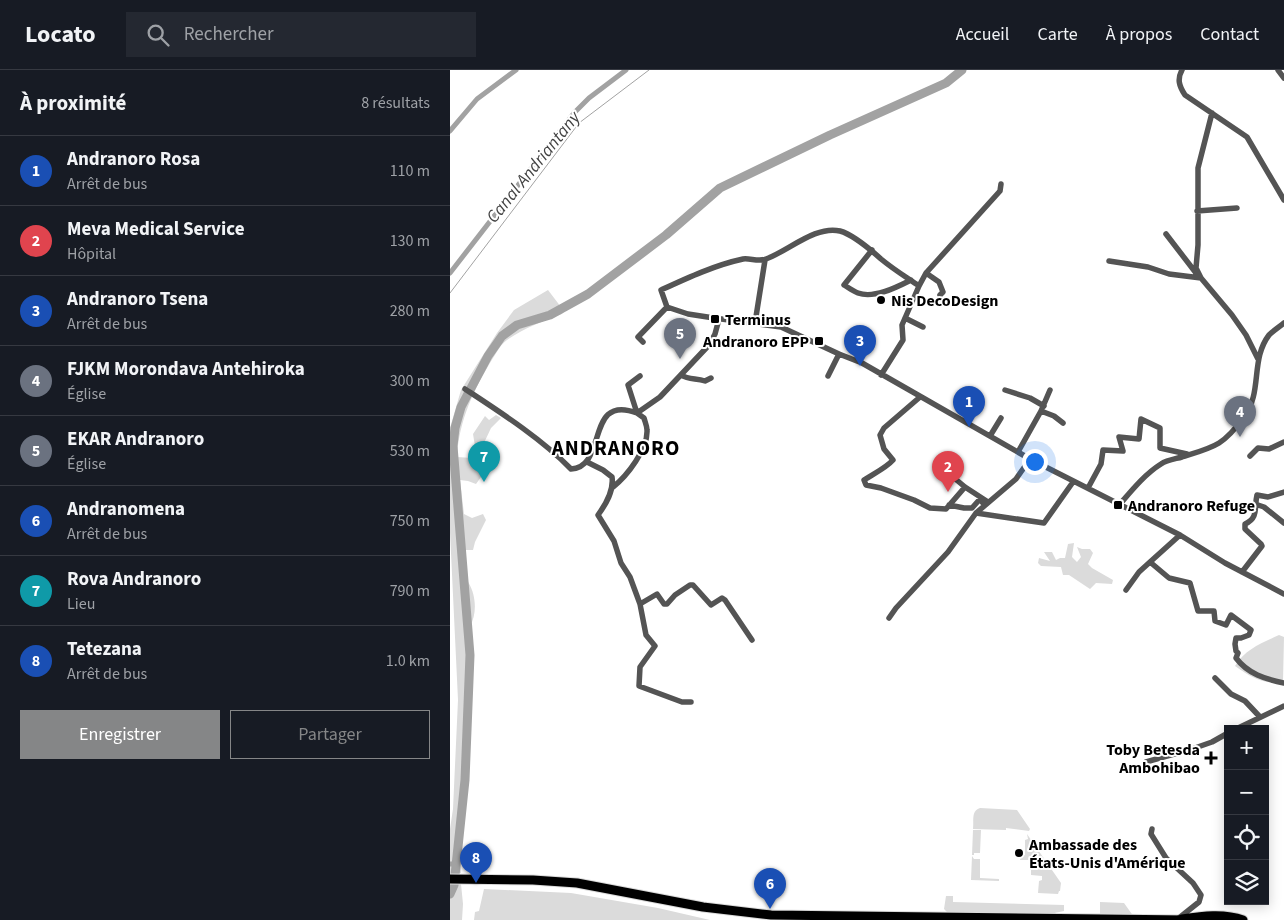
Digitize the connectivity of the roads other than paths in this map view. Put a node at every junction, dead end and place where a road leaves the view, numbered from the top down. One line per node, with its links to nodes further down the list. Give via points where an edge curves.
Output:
1 (1182, 70): 4 (street, via 1180,87 1185,95)
2 (1278, 70): 3 (street)
3 (1284, 78)
4 (1212, 113): 6 (street, via 1247,137); 8 (street, via 1198,168)
5 (1002, 184): 13 (street, via 1000,191)
6 (1284, 200)
7 (1237, 208): 8 (street)
8 (1197, 211): 14 (street, via 1196,268)
9 (1166, 234): 14 (street)
10 (872, 250): 11 (street, via 840,231 825,231); 15 (street); 15 (street, via 844,285 866,294 892,290)
11 (765, 260): 18 (street, via 745,259 702,271 660,290); 21 (street)
12 (1110, 261): 14 (street)
13 (926, 273): 16 (street); 17 (street, via 939,282 944,292)
14 (1201, 278): 26 (street, via 1232,315)
15 (911, 280): 16 (street)
16 (919, 286): 19 (street)
17 (940, 295)
18 (667, 307): 20 (street); 24 (street, via 638,338)
19 (905, 318): 23 (street); 28 (street, via 903,340)
20 (719, 319): 21 (street); 27 (street, via 709,345)
21 (755, 324): 25 (street, via 781,327)
22 (1284, 324): 26 (street, via 1269,335)
23 (923, 327)
24 (643, 342)
25 (839, 354): 28 (street); 30 (street)
26 (1258, 359): 43 (street, via 1253,403 1245,417 1221,443)
27 (681, 375): 31 (street, via 705,381); 37 (street, via 660,397)
28 (881, 375): 35 (street)
29 (640, 376): 37 (street, via 628,385)
30 (828, 376)
31 (711, 378)
32 (465, 389): 47 (street, via 571,469)
33 (1005, 390): 36 (street, via 1030,398)
34 (1050, 390): 36 (street)
35 (920, 397): 40 (street); 56 (street, via 884,428 880,435 884,450 892,460 888,466 883,466 864,480 866,485 882,488 930,508 946,509)
36 (1043, 408): 39 (street); 42 (street)
37 (637, 413): 47 (street, via 627,409 608,413); 49 (street, via 644,418 645,441 627,474)
38 (1001, 418): 40 (street)
39 (1063, 423)
40 (990, 436): 42 (street)
41 (1284, 442): 44 (street, via 1269,449 1258,448)
42 (1018, 452): 46 (street)
43 (1190, 454): 51 (street, via 1160,448 1160,428 1141,419 1139,439 1119,437 1123,452 1103,450 1101,464); 54 (street, via 1162,463)
44 (1250, 456)
45 (949, 458): 50 (street, via 939,471)
46 (1030, 459): 48 (street); 53 (street, via 1016,479)
47 (587, 462): 49 (street, via 612,476)
48 (1073, 482): 51 (street); 57 (street, via 1044,523)
49 (613, 487): 64 (street, via 598,515 614,542)
50 (965, 487): 53 (street); 56 (street)
51 (1088, 488): 54 (street)
52 (1284, 492): 55 (street, via 1268,497 1257,495)
53 (988, 502): 56 (street, via 980,500 972,508); 57 (street)
54 (1120, 504): 59 (street)
55 (1255, 504): 58 (street); 61 (street, via 1254,519 1245,524 1245,529 1262,546)
56 (949, 505)
57 (976, 513): 65 (street, via 948,552)
58 (1284, 522)
59 (1180, 535): 60 (street); 61 (street)
60 (1150, 562): 62 (street); 68 (street, via 1170,578 1190,583 1198,611 1214,611 1215,621 1226,625 1231,615 1251,630 1249,635 1236,638 1236,658 1250,672)
61 (1242, 572): 63 (street)
62 (1126, 590)
63 (1284, 594)
64 (640, 604): 66 (street, via 657,594 667,604 675,594 694,585 711,605 722,598 725,600); 69 (street, via 646,635 655,646 640,667 640,686 682,702)
65 (889, 618)
66 (752, 640)
67 (1215, 678): 71 (street)
68 (1284, 683)
69 (691, 702)
70 (1284, 706): 71 (street)
71 (1260, 717): 72 (street)
72 (1244, 725)
73 (1224, 735): 74 (street, via 1192,749)
74 (1146, 762)
75 (1152, 830): 79 (street, via 1151,834 1166,858 1201,895 1199,902)
76 (450, 879): 77 (main road, via 578,883)
77 (740, 912): 78 (main road); 79 (main road)
78 (769, 920)
79 (1182, 920): 80 (main road, via 1219,915)
80 (1243, 920)

